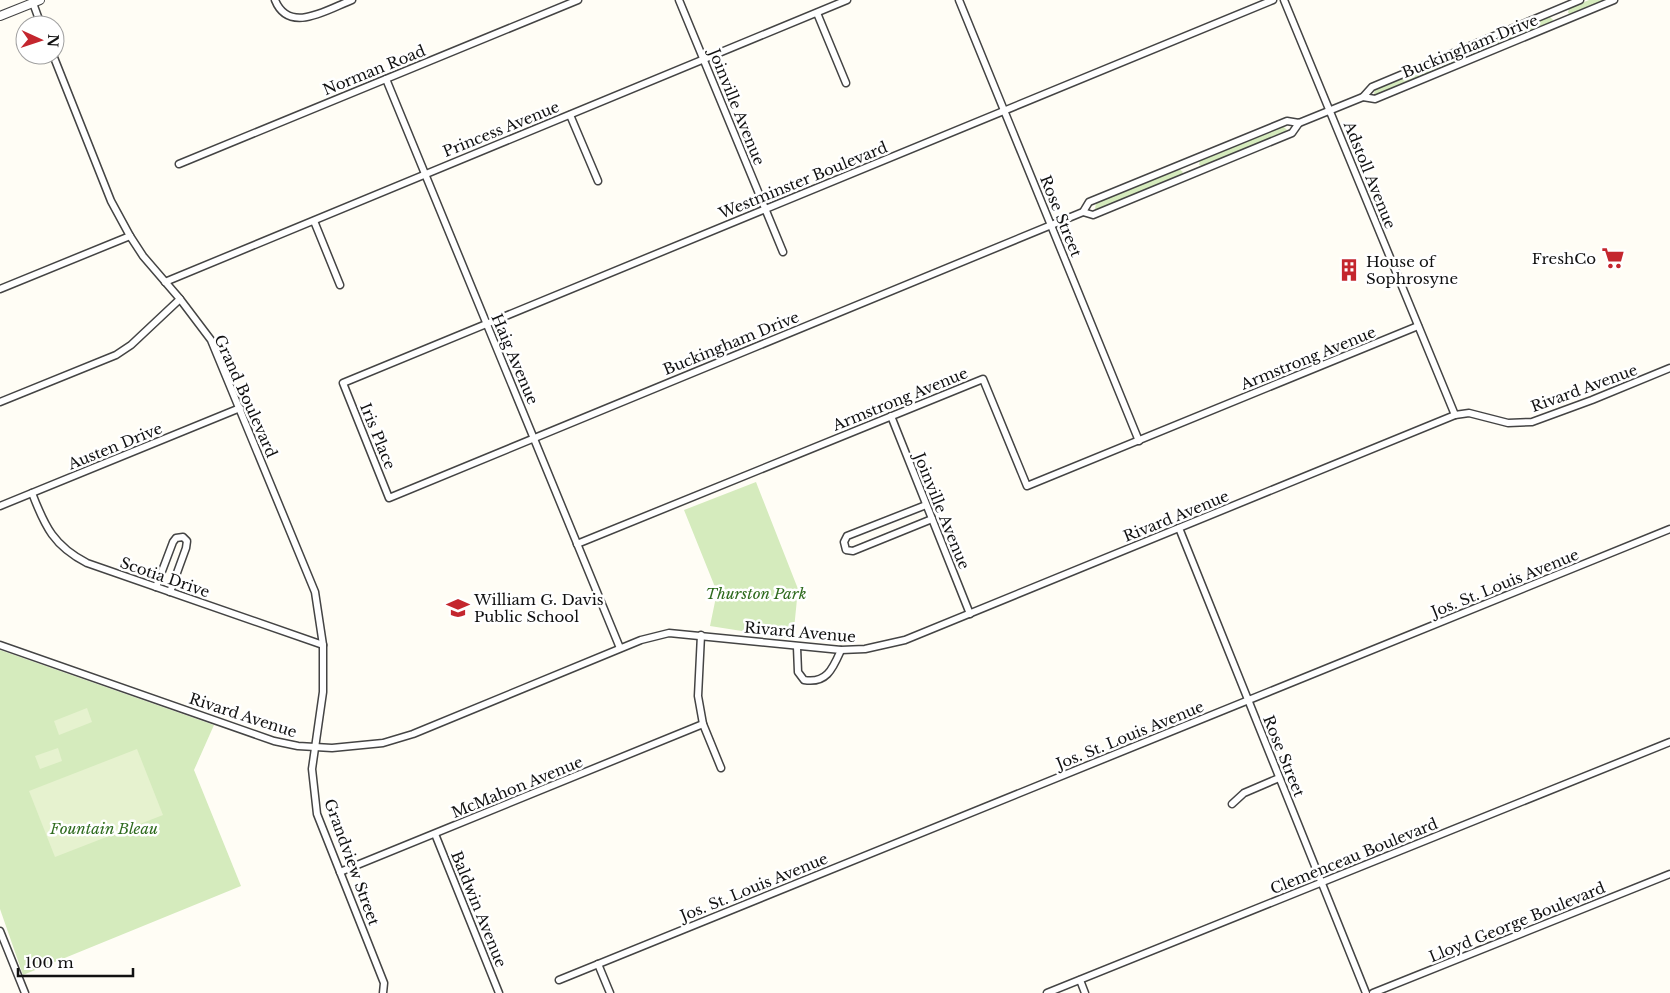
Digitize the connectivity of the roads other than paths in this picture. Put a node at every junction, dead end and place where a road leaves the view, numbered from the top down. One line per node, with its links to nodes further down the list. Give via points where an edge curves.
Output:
1 (275, 0): 2 (street, via 286,14 295,19 305,19)
2 (352, 0)
3 (578, 0): 17 (street, Norman Road)
4 (679, 0): 15 (street, Joinville Avenue)
5 (847, 0): 12 (street, Princess Avenue)
6 (959, 0): 21 (street, Rose Street)
7 (1273, 0): 21 (street, Westminster Boulevard)
8 (1284, 0): 20 (street, Adstoll Avenue)
9 (1580, 0): 19 (street, Buckingham Drive, via 1372,87)
10 (1614, 0): 19 (street, Buckingham Drive, via 1375,99)
11 (36, 1): 13 (street); 14 (street)
12 (816, 13): 15 (street, Princess Avenue); 18 (street)
13 (40, 15)
14 (0, 16)
15 (704, 59): 22 (street, Princess Avenue); 27 (street, Joinville Avenue)
16 (57, 65): 31 (street, Grand Boulevard)
17 (386, 79): 24 (street, Norman Road); 25 (street, Haig Avenue)
18 (846, 83)
19 (1364, 97): 20 (street, Buckingham Drive)
20 (1330, 110): 23 (street, Buckingham Drive); 38 (street, Adstoll Avenue)
21 (1004, 111): 27 (street, Westminster Boulevard); 30 (street, Rose Street)
22 (570, 115): 25 (street, Princess Avenue); 26 (street)
23 (1299, 123): 28 (street, Buckingham Drive, via 1287,121 1090,202); 28 (street, Buckingham Drive, via 1292,133 1283,137 1093,215)
24 (180, 164)
25 (425, 175): 29 (street, Princess Avenue); 37 (street, Haig Avenue)
26 (598, 181)
27 (766, 209): 32 (street, Joinville Avenue); 37 (street, Westminster Boulevard)
28 (1083, 212): 30 (street, Buckingham Drive)
29 (314, 221): 33 (street, Princess Avenue); 34 (street)
30 (1051, 225): 45 (street, Buckingham Drive); 46 (street, Rose Street)
31 (130, 236): 33 (street, Grand Boulevard); 35 (street)
32 (783, 252)
33 (165, 282): 36 (street, Grand Boulevard)
34 (340, 285)
35 (0, 289)
36 (180, 299): 41 (street, via 116,355); 42 (street, Grand Boulevard, via 211,340)
37 (486, 324): 40 (street, Westminster Boulevard); 45 (street, Haig Avenue)
38 (1418, 326): 43 (street, Adstoll Avenue); 46 (street, Armstrong Avenue)
39 (1670, 368): 43 (street, Rivard Avenue, via 1532,422 1508,423 1469,413)
40 (343, 383): 48 (street, Iris Place)
41 (0, 402)
42 (240, 408): 47 (street, Austen Drive); 60 (street, Grand Boulevard, via 315,592)
43 (1455, 415): 52 (street, Rivard Avenue)
44 (891, 416): 46 (street, Armstrong Avenue, via 983,379 1027,486); 49 (street, Joinville Avenue); 54 (street, Armstrong Avenue)
45 (534, 438): 48 (street, Buckingham Drive); 54 (street, Haig Avenue)
46 (1139, 440)
47 (32, 493): 50 (street, Austen Drive); 55 (street, Scotia Drive, via 50,534 68,553)
48 (389, 498)
49 (926, 505): 51 (street, Joinville Avenue); 51 (street, via 847,536 844,542 846,550 853,552)
50 (0, 506)
51 (932, 519): 57 (street, Joinville Avenue)
52 (1179, 528): 57 (street, Rivard Avenue); 64 (street, Rose Street)
53 (1670, 530): 64 (street, Jos. St. Louis Avenue)
54 (577, 544): 62 (street, Haig Avenue)
55 (156, 587): 56 (street, Scotia Drive); 56 (street, via 173,542 183,537 187,541 186,548)
56 (170, 592): 60 (street, Scotia Drive)
57 (970, 614): 63 (street, Rivard Avenue, via 905,640 865,649)
58 (701, 635): 61 (street, Rivard Avenue); 62 (street, Rivard Avenue, via 669,633); 65 (street, via 698,687)
59 (0, 645): 67 (street, Rivard Avenue, via 274,741)
60 (323, 645): 67 (street, Grand Boulevard, via 322,692)
61 (797, 647): 63 (street, Rivard Avenue); 63 (street, via 798,672 804,680 813,682 831,672)
62 (620, 648): 67 (street, Rivard Avenue, via 413,734 361,747)
63 (841, 650)
64 (1248, 701): 69 (street, Rose Street); 76 (street, Jos. St. Louis Avenue)
65 (703, 724): 68 (street); 71 (street, McMahon Avenue)
66 (1670, 742): 74 (street, Clemenceau Boulevard)
67 (314, 747): 72 (street, Grandview Street, via 312,769 318,814)
68 (721, 768)
69 (1279, 778): 70 (street, via 1244,794); 74 (street, Rose Street)
70 (1232, 804)
71 (435, 834): 72 (street, McMahon Avenue); 83 (street, Baldwin Avenue)
72 (340, 872): 79 (street, Grandview Street)
73 (1670, 874): 88 (street, Lloyd George Boulevard)
74 (1321, 883): 78 (street, Clemenceau Boulevard); 87 (street, Rose Street)
75 (0, 931): 80 (street)
76 (598, 964): 77 (street, Jos. St. Louis Avenue); 84 (street)
77 (559, 980)
78 (1080, 980): 85 (street, Clemenceau Boulevard); 86 (street)
79 (384, 983): 81 (street, Grandview Street); 82 (street, Grandview Street)
80 (25, 993)
81 (383, 993)
82 (390, 993)
83 (500, 993)
84 (610, 993)
85 (1048, 993)
86 (1085, 993)
87 (1366, 993)
88 (1373, 993)

